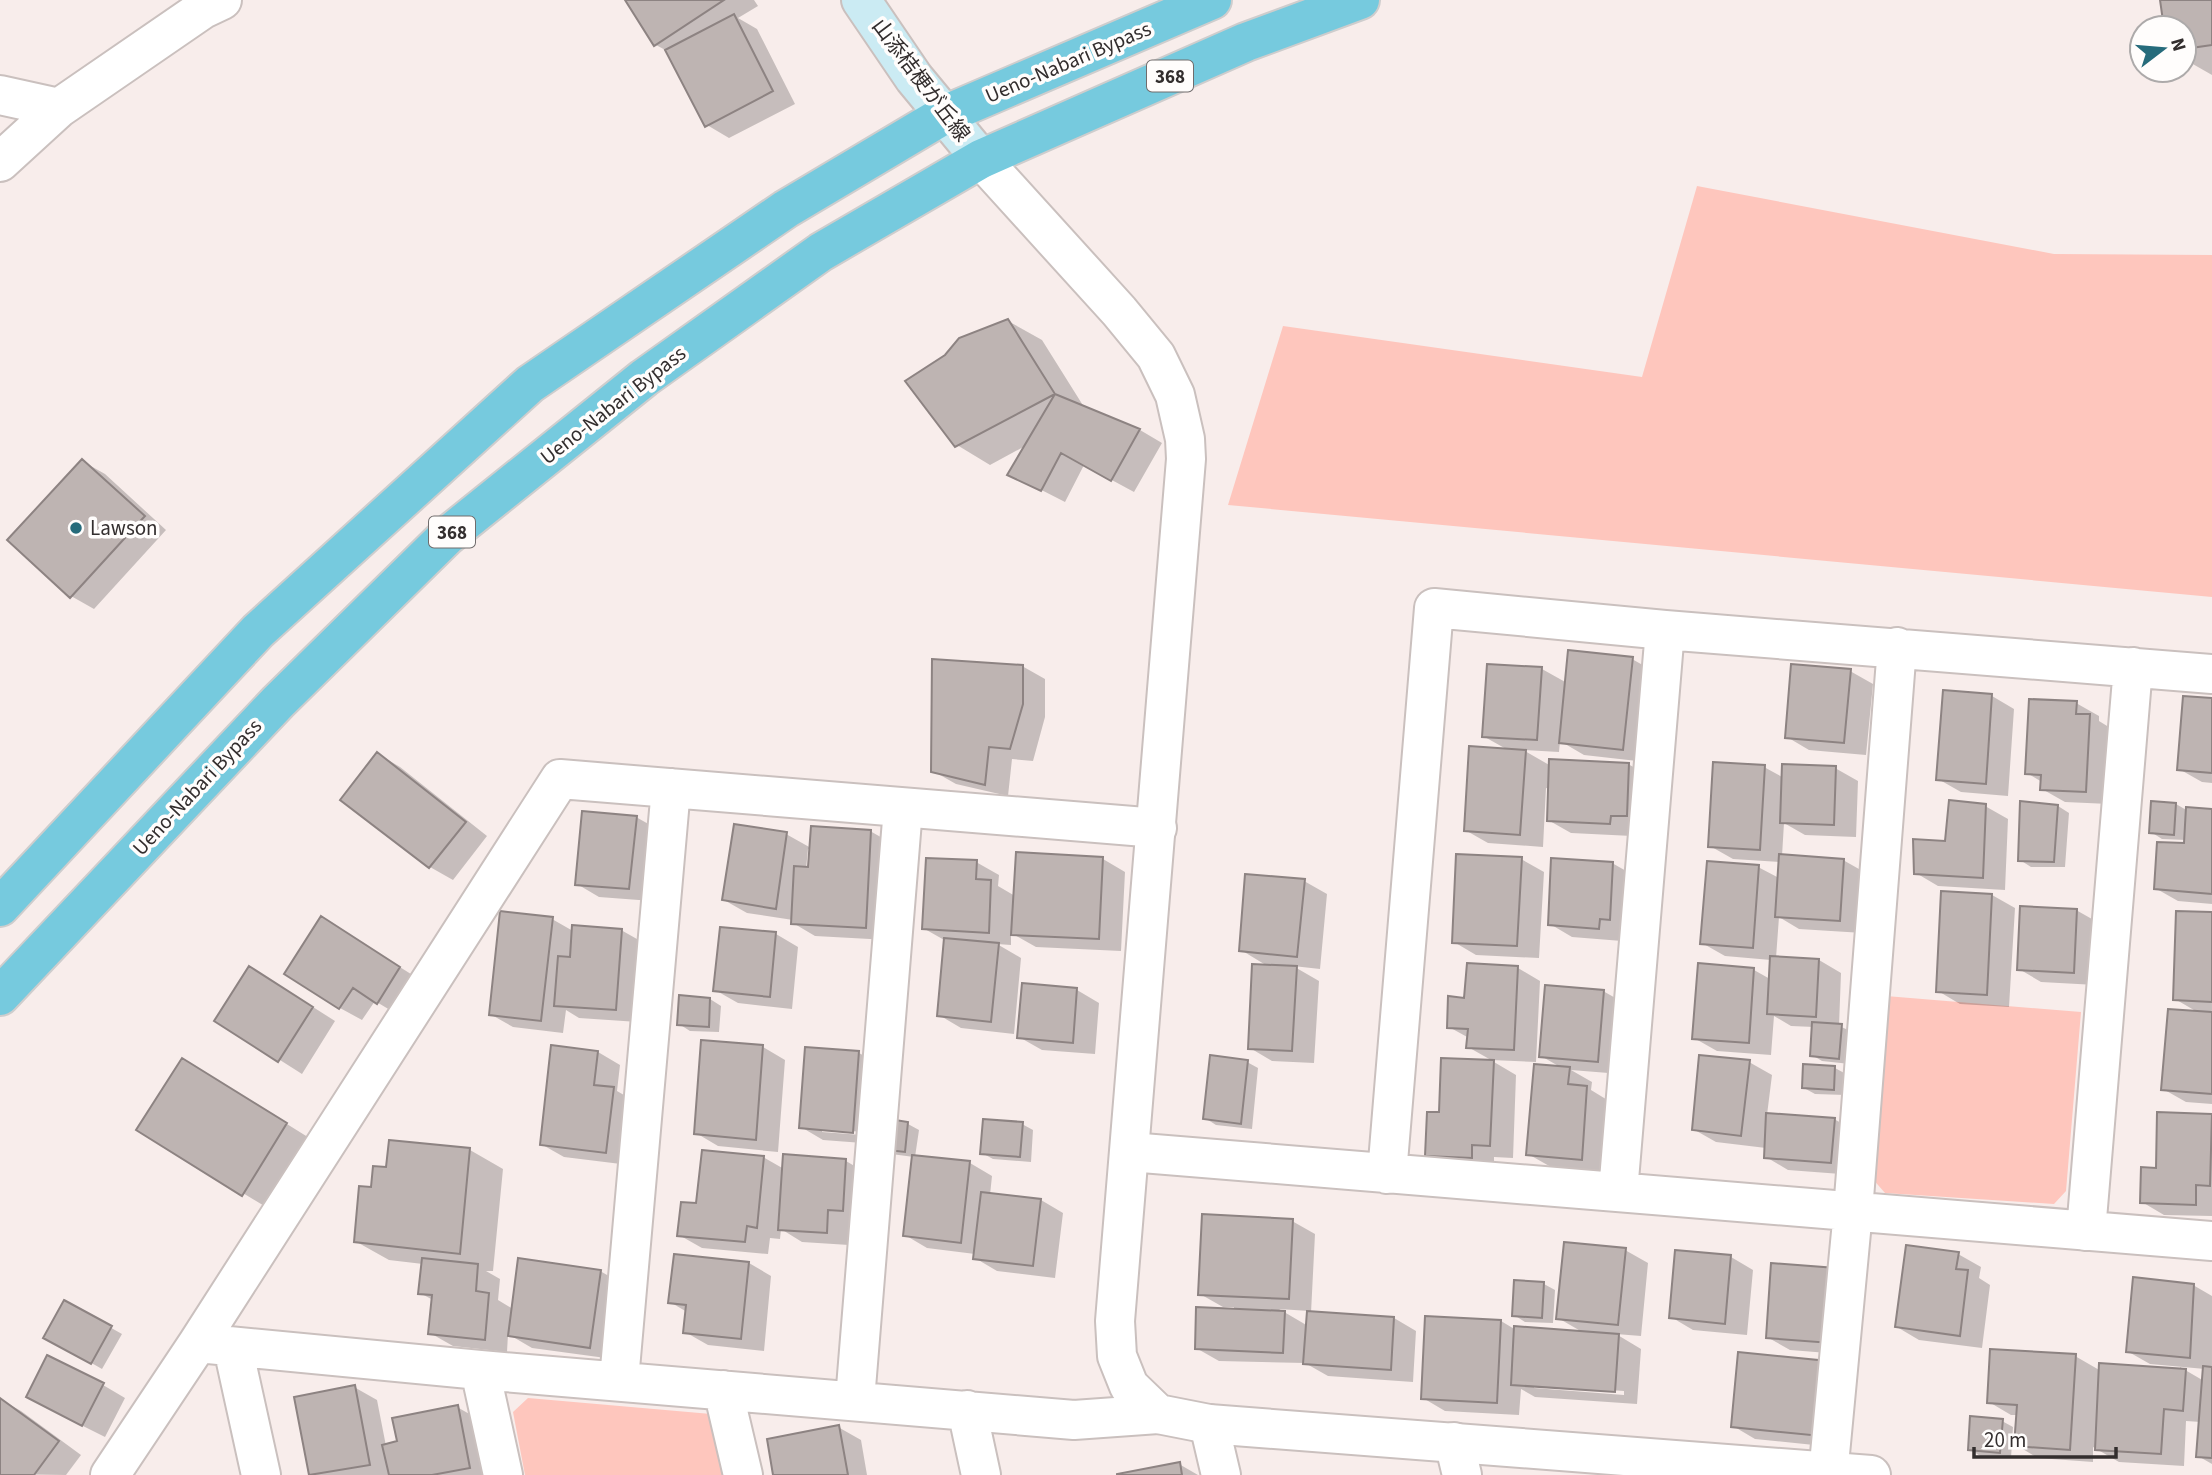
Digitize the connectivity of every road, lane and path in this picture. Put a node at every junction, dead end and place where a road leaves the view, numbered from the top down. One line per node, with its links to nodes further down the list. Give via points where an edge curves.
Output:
1 (222, 0): 6 (street)
2 (861, 0): 7 (main road, 山添桔梗が丘線)
3 (1212, 0): 7 (highway, Ueno-Nabari Bypass / 368)
4 (1360, 0): 8 (highway, Ueno-Nabari Bypass / 368, via 1246,42)
5 (0, 94): 6 (street)
6 (59, 108): 9 (street)
7 (944, 115): 8 (main road, 山添桔梗が丘線); 17 (highway, Ueno-Nabari Bypass / 368, via 786,209 530,384 258,631)
8 (981, 159): 16 (street, via 1119,311 1156,356 1175,394 1186,459); 18 (highway, Ueno-Nabari Bypass / 368, via 821,252 644,378 446,536 278,702)
9 (0, 162)
10 (1665, 630): 11 (street); 20 (street, via 1434,608); 21 (street)
11 (1897, 647): 12 (street); 22 (street)
12 (2133, 667): 13 (street); 23 (street)
13 (2212, 674)
14 (671, 788): 15 (street); 25 (street, via 559,779); 27 (street)
15 (903, 807): 16 (street); 29 (street)
16 (1157, 828): 19 (street)
17 (0, 907)
18 (0, 996)
19 (1130, 1152): 20 (street); 31 (street, via 1116,1356 1129,1386)
20 (1387, 1174): 21 (street)
21 (1618, 1192): 22 (street)
22 (1853, 1211): 23 (street); 34 (street)
23 (2086, 1231): 24 (street)
24 (2212, 1241)
25 (216, 1346): 26 (street); 35 (street); 36 (street)
26 (480, 1370): 27 (street); 37 (street)
27 (619, 1380): 28 (street)
28 (723, 1390): 29 (street); 38 (street)
29 (855, 1400): 30 (street)
30 (967, 1410): 31 (street, via 1074,1420); 39 (street)
31 (1158, 1413): 32 (street)
32 (1209, 1424): 33 (street); 40 (street)
33 (1458, 1458): 34 (street)
34 (1828, 1473): 41 (street)
35 (110, 1475)
36 (261, 1475)
37 (503, 1475)
38 (743, 1475)
39 (981, 1475)
40 (1220, 1475)
41 (1871, 1475)

